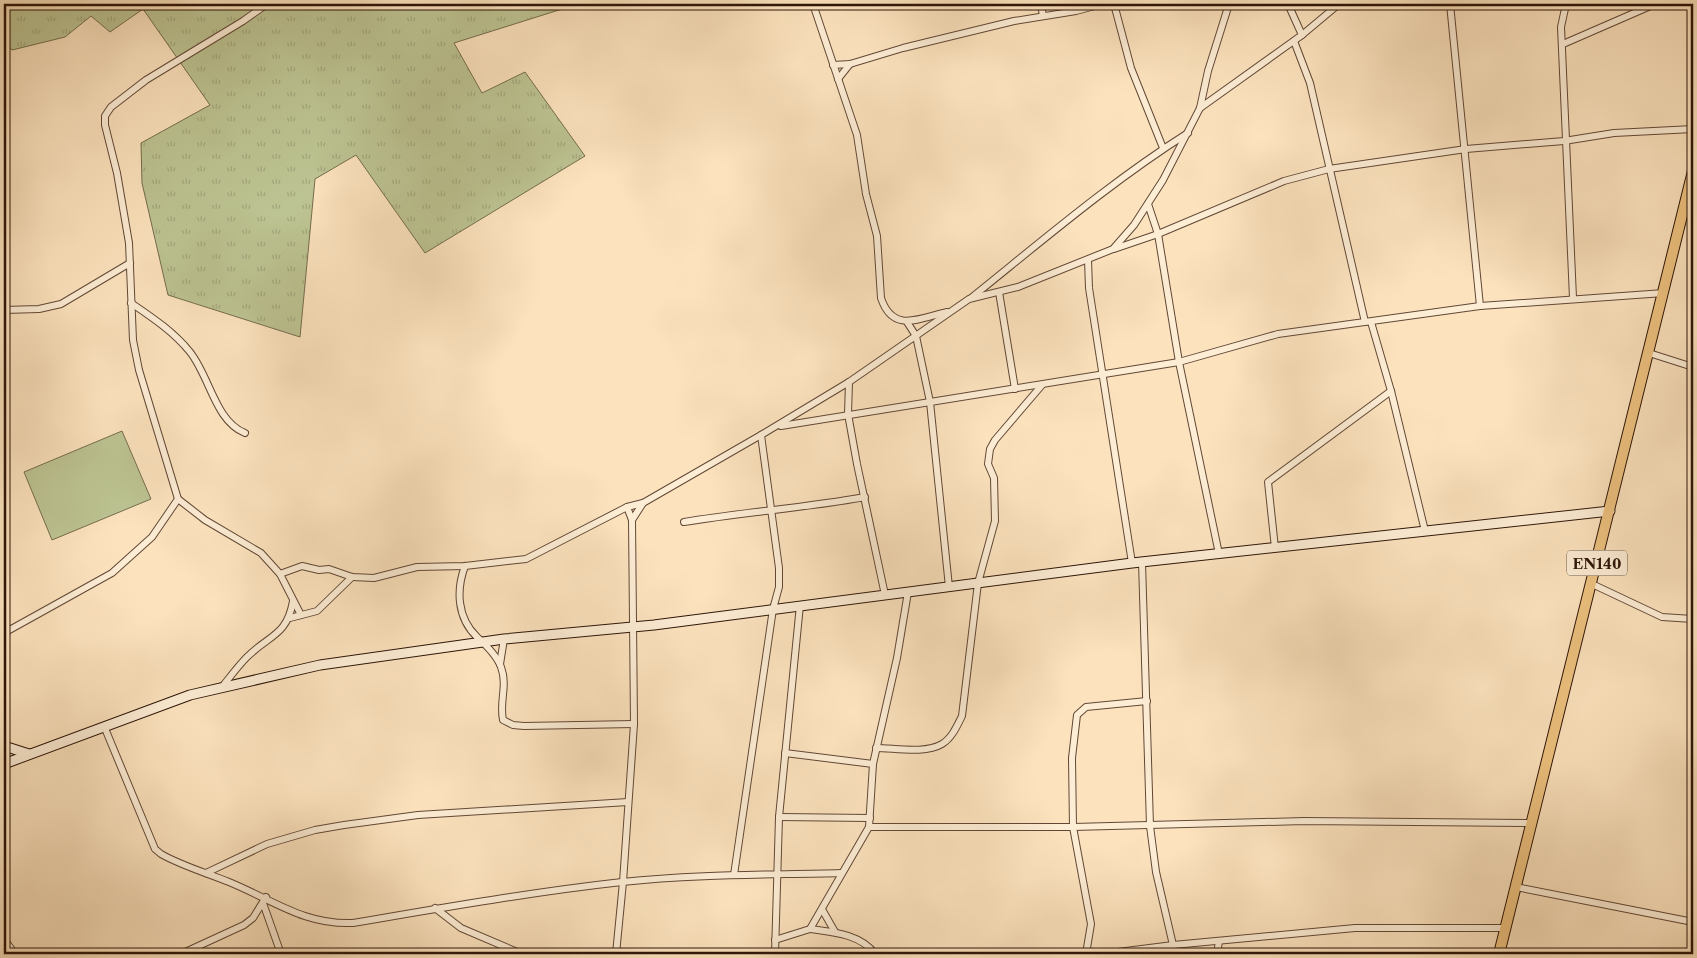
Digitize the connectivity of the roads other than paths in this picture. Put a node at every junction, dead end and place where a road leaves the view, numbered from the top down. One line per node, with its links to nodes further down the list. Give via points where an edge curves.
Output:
1 (267, 4): 31 (street, via 146,80 111,107 105,116 119,181)
2 (813, 4): 17 (street)
3 (1041, 4): 12 (street)
4 (1102, 4): 12 (street)
5 (1114, 4): 23 (street, via 1131,68)
6 (1229, 4): 19 (street)
7 (1288, 4): 13 (street)
8 (1339, 4): 13 (street)
9 (1450, 4): 24 (street)
10 (1566, 4): 15 (street)
11 (1655, 4): 15 (street)
12 (1043, 16): 16 (street, via 903,48)
13 (1302, 35): 14 (street)
14 (1294, 41): 19 (street); 25 (street, via 1310,83)
15 (1562, 44): 22 (street)
16 (850, 64): 17 (street); 18 (street)
17 (833, 66): 18 (street)
18 (838, 79): 40 (street, via 857,135 866,194 875,224 881,298 889,315)
19 (1200, 108): 21 (street)
20 (1693, 129): 22 (street)
21 (1189, 132): 23 (street); 27 (street)
22 (1564, 141): 24 (street); 34 (street)
23 (1163, 148): 35 (street)
24 (1466, 149): 25 (street); 37 (street)
25 (1329, 168): 28 (street, via 1284,181); 41 (street)
26 (1693, 171): 33 (main road, EN140)
27 (1148, 204): 28 (street); 29 (street)
28 (1158, 234): 29 (street); 44 (street)
29 (1113, 250): 30 (street)
30 (1088, 260): 32 (street); 46 (street, via 1089,288)
31 (130, 263): 36 (street); 38 (street, via 60,304 39,309)
32 (999, 292): 35 (street); 49 (street)
33 (1664, 293): 34 (street); 43 (main road, EN140)
34 (1573, 298): 37 (street)
35 (970, 299): 39 (street)
36 (131, 303): 54 (street, via 176,336 192,354 230,425); 57 (street, via 139,370)
37 (1480, 306): 41 (street)
38 (4, 310)
39 (950, 311): 40 (street); 42 (street)
40 (908, 322): 42 (street)
41 (1368, 322): 44 (street, via 1278,334); 50 (street)
42 (916, 336): 47 (street); 51 (street)
43 (1649, 353): 45 (street); 61 (main road, EN140)
44 (1179, 362): 46 (street); 66 (street)
45 (1693, 367)
46 (1104, 374): 48 (street); 68 (street)
47 (849, 382): 52 (street); 53 (street)
48 (1043, 384): 49 (street); 72 (street, via 990,449 988,464 994,478 995,521)
49 (1015, 389): 51 (street)
50 (1391, 391): 64 (street); 65 (street, via 1268,482)
51 (930, 402): 52 (street); 74 (street)
52 (848, 414): 53 (street); 56 (street)
53 (777, 426): 55 (street)
54 (246, 433)
55 (761, 435): 58 (street); 60 (street)
56 (865, 497): 60 (street); 76 (street)
57 (178, 499): 70 (street, via 205,520 261,553); 84 (street, via 152,536 112,573)
58 (643, 503): 59 (street); 62 (street)
59 (627, 508): 62 (street); 69 (street, via 526,559)
60 (772, 510): 63 (street); 79 (street, via 779,568 779,587)
61 (1610, 511): 64 (street); 73 (main road, EN140)
62 (632, 520): 83 (street)
63 (684, 522)
64 (1425, 531): 65 (street)
65 (1274, 548): 66 (street)
66 (1219, 554): 67 (street)
67 (1142, 562): 68 (street); 89 (street)
68 (1132, 563): 72 (street)
69 (465, 566): 71 (street, via 417,567 374,578); 86 (street, via 458,586 461,608 472,631)
70 (280, 574): 71 (street, via 302,566 328,569); 77 (street)
71 (352, 577): 80 (street, via 317,611)
72 (978, 583): 74 (street); 93 (street, via 962,716 953,733 942,744 926,749)
73 (1592, 584): 82 (street, via 1662,617); 101 (main road, EN140)
74 (949, 587): 75 (street)
75 (908, 592): 76 (street); 93 (street)
76 (885, 595): 78 (street)
77 (293, 601): 80 (street); 81 (street)
78 (800, 605): 79 (street); 94 (street)
79 (772, 609): 83 (street); 107 (street)
80 (301, 615): 81 (street)
81 (290, 618): 88 (street, via 249,656)
82 (1693, 619)
83 (633, 627): 85 (street); 90 (street)
84 (4, 633)
85 (504, 639): 86 (street); 87 (street)
86 (484, 642): 87 (street); 88 (street, via 320,665)
87 (500, 664): 90 (street, via 506,681 501,710 507,723 524,726)
88 (222, 687): 91 (street)
89 (1147, 701): 102 (street); 104 (street, via 1086,707 1078,712 1072,758)
90 (634, 724): 98 (street)
91 (104, 726): 95 (street); 105 (street, via 155,849 172,860)
92 (4, 746): 95 (street)
93 (876, 748): 97 (street)
94 (785, 753): 97 (street); 99 (street)
95 (29, 754): 96 (street)
96 (4, 764)
97 (873, 764): 100 (street)
98 (628, 802): 105 (street, via 418,815 344,825 267,844); 109 (street)
99 (779, 817): 100 (street); 108 (street)
100 (870, 818): 103 (street)
101 (1530, 822): 102 (street, via 1304,821); 110 (main road, EN140)
102 (1150, 826): 104 (street); 121 (street, via 1156,872)
103 (869, 827): 104 (street); 106 (street)
104 (1073, 827): 130 (street, via 1090,924)
105 (206, 872): 111 (street)
106 (841, 873): 108 (street); 113 (street)
107 (734, 875): 108 (street); 109 (street)
108 (776, 875): 119 (street)
109 (624, 882): 112 (street); 127 (street)
110 (1516, 887): 114 (street); 115 (main road, EN140)
111 (264, 900): 112 (street, via 298,915 333,924); 124 (street, via 253,918 244,925); 125 (street)
112 (435, 908): 126 (street, via 461,928)
113 (823, 911): 116 (street); 117 (street)
114 (1693, 922)
115 (1505, 928): 120 (street, via 1355,928); 133 (main road, EN140)
116 (810, 929): 117 (street); 119 (street)
117 (836, 932): 129 (street, via 863,942)
118 (4, 939): 123 (street)
119 (775, 940): 128 (street)
120 (1219, 941): 121 (street); 132 (street)
121 (1173, 944): 122 (street)
122 (1137, 952): 131 (street)
123 (15, 954)
124 (181, 954)
125 (281, 954)
126 (522, 954)
127 (616, 954)
128 (775, 954)
129 (875, 954)
130 (1086, 954)
131 (1102, 954)
132 (1217, 954)
133 (1499, 954)

